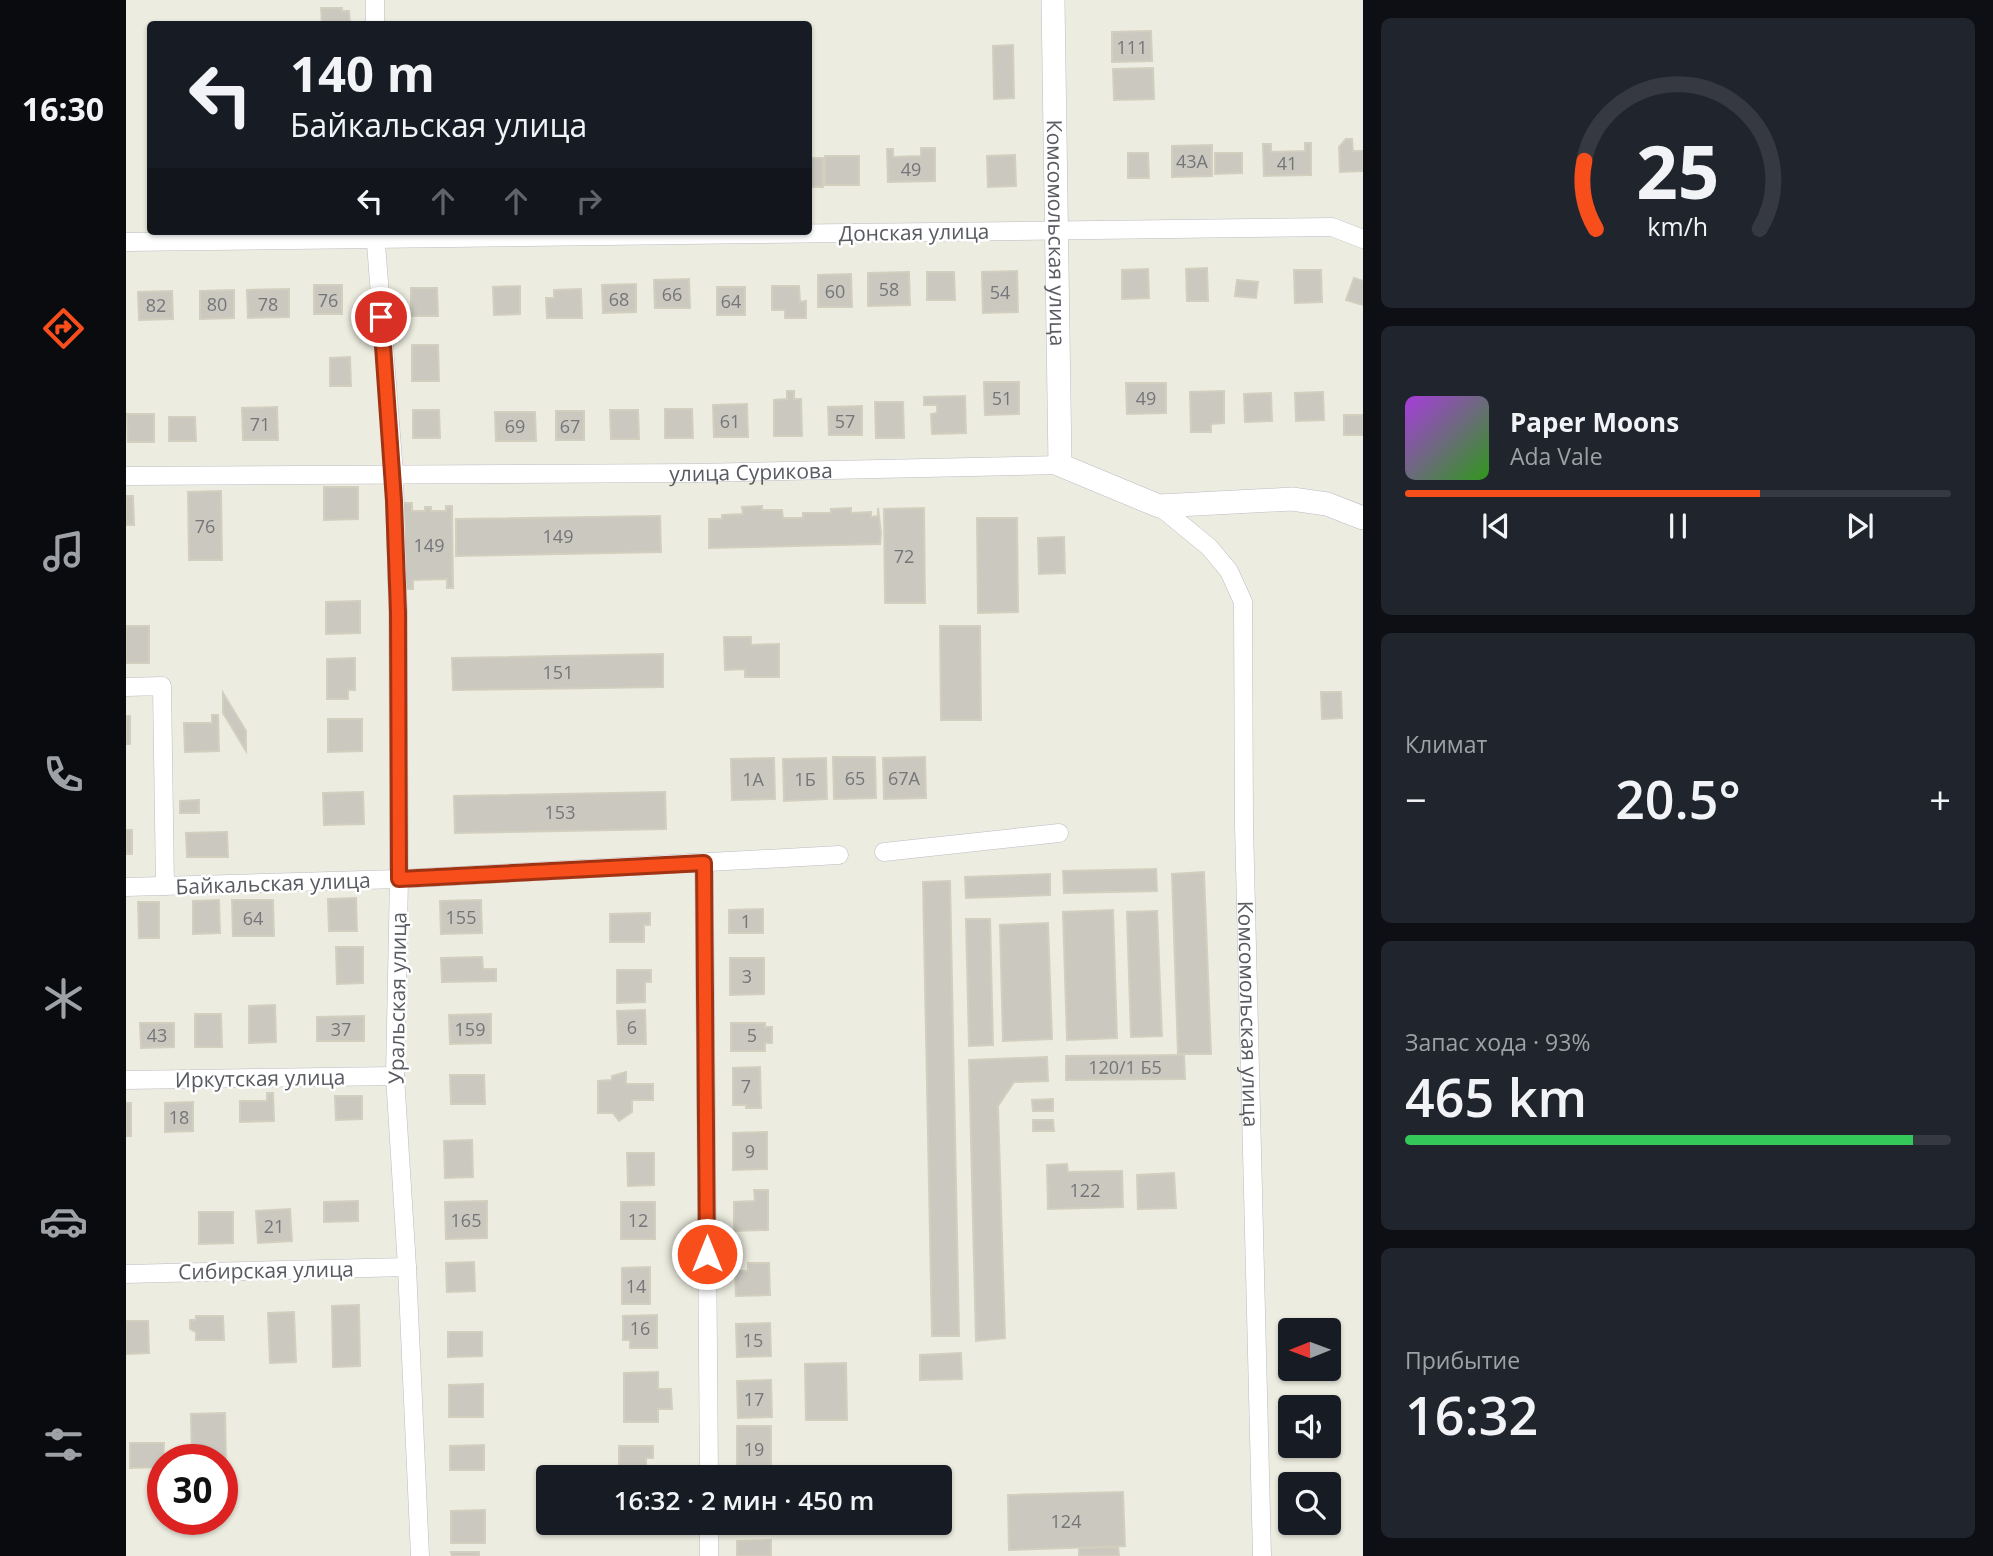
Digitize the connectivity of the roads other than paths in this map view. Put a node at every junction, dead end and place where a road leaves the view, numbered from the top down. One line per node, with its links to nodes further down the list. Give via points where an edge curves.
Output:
1 (375, 0): 3 (street)
2 (1053, 0): 4 (street, Комсомольская улица)
3 (375, 21)
4 (1056, 230): 5 (street, Донская улица); 7 (street, Донская улица, via 1332,227); 9 (street, Комсомольская улица)
5 (812, 232)
6 (375, 235): 8 (street, Донская улица); 10 (street, Уральская улица)
7 (1363, 239)
8 (126, 242)
9 (1060, 465): 10 (street, улица Сурикова, via 698,473); 12 (street, улица Сурикова)
10 (394, 473): 11 (street, улица Сурикова); 19 (street, Уральская улица)
11 (126, 476)
12 (1159, 506): 13 (street, улица Сурикова, via 1292,499 1327,503); 30 (street, Комсомольская улица, via 1209,547 1229,571 1243,602)
13 (1363, 518)
14 (126, 687): 20 (street, via 162,686)
15 (1059, 833): 16 (street)
16 (884, 852)
17 (839, 855): 18 (street, Байкальская улица)
18 (704, 863): 19 (street, Байкальская улица); 26 (street)
19 (399, 879): 20 (street, Байкальская улица); 22 (street, Уральская улица)
20 (165, 886): 21 (street, Байкальская улица)
21 (126, 887)
22 (395, 1076): 23 (street, Иркутская улица); 24 (street, Уральская улица)
23 (126, 1080)
24 (407, 1267): 25 (street, Сибирская улица); 28 (street, Уральская улица)
25 (126, 1274)
26 (709, 1465)
27 (709, 1535): 29 (street)
28 (420, 1556)
29 (709, 1556)
30 (1262, 1556)

